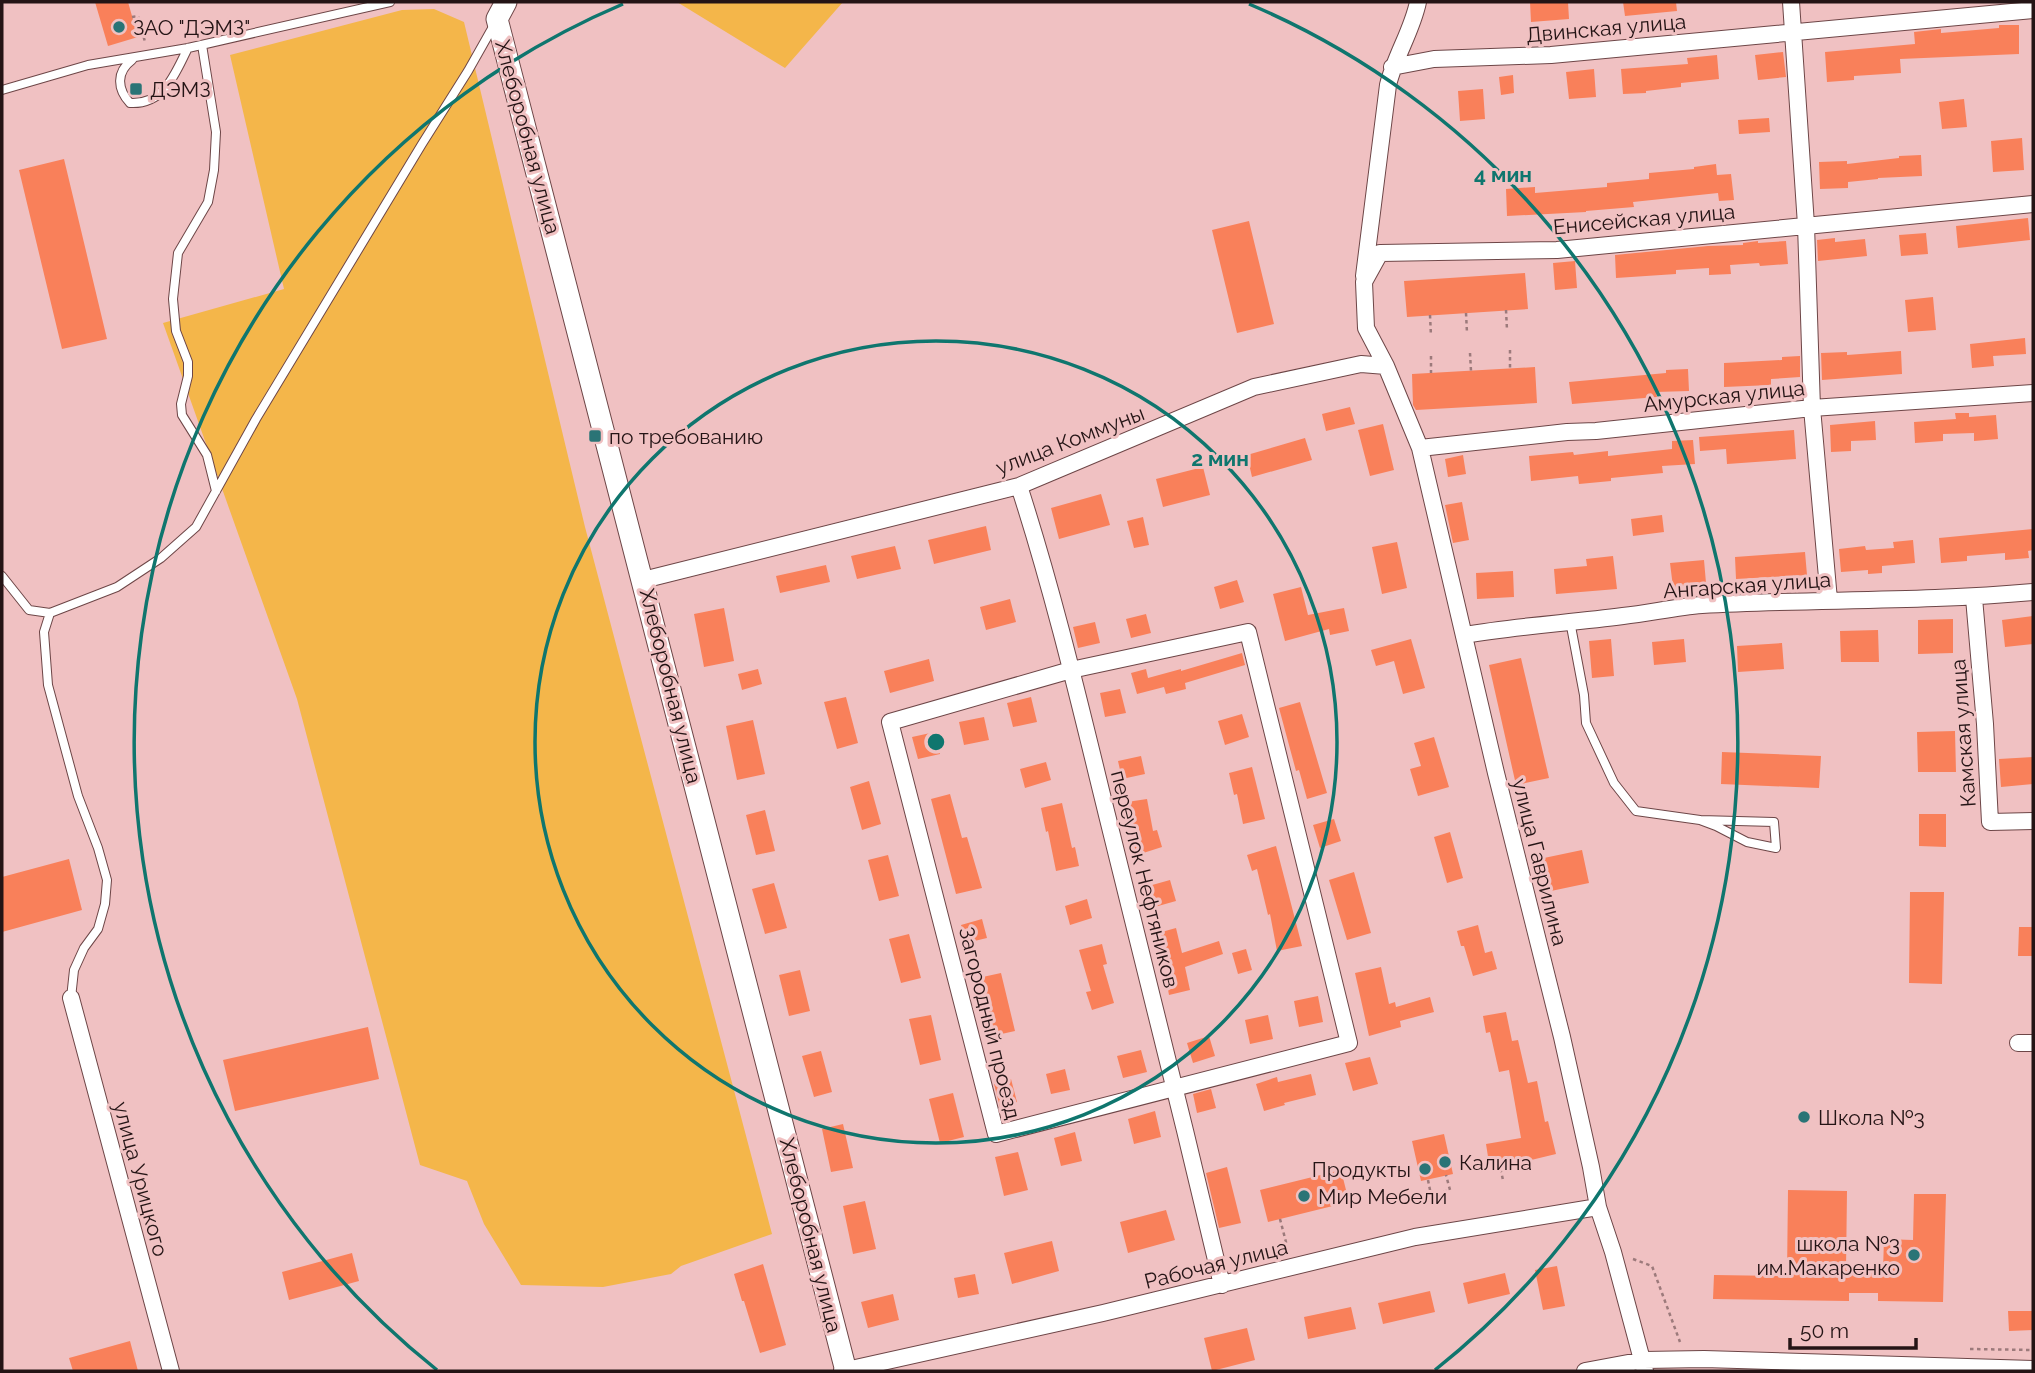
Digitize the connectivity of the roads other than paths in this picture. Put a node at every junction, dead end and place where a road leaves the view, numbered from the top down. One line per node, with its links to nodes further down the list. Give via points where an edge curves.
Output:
1 (390, 2): 7 (lane)
2 (1418, 2): 10 (street)
3 (1791, 2): 6 (street)
4 (499, 8): 20 (lane, via 468,71); 22 (main road, Хлеборобная улица)
5 (2033, 10): 6 (street, Двинская улица)
6 (1794, 32): 10 (street, Двинская улица, via 1551,55 1434,59); 13 (street)
7 (202, 45): 8 (lane); 20 (lane, via 216,132 214,170 208,202 178,253 173,299 176,331 188,362 182,415 207,455)
8 (188, 48): 9 (lane); 9 (lane, via 171,83 157,96 139,103 130,103 122,94 120,80 125,65)
9 (134, 58): 11 (lane, via 88,65)
10 (1392, 67): 14 (street)
11 (2, 90)
12 (2033, 204): 13 (street, Енисейская улица)
13 (1806, 225): 14 (street, Енисейская улица, via 1557,250 1380,253); 17 (street)
14 (1364, 282): 15 (street, via 1366,328)
15 (1386, 366): 18 (street, улица Гаврилина); 19 (street, улица Коммуны, via 1361,364 1254,387)
16 (2033, 393): 17 (street, Амурская улица)
17 (1812, 408): 18 (street, Амурская улица); 25 (street)
18 (1420, 448): 28 (street, улица Гаврилина)
19 (1018, 486): 22 (street, улица Коммуны); 29 (street, переулок Нефтяников)
20 (216, 491): 26 (lane, via 196,527 160,558 117,587)
21 (2, 576): 26 (lane, via 29,610)
22 (643, 580): 39 (main road, Хлеборобная улица)
23 (2033, 593): 24 (street, Ангарская улица)
24 (1974, 598): 25 (street, Ангарская улица); 31 (street, Камская улица, via 1990,822)
25 (1829, 600): 27 (street, Ангарская улица, via 1699,605)
26 (50, 613): 32 (lane, via 44,632 48,685 107,880 98,929 75,970)
27 (1570, 621): 28 (street, Ангарская улица); 30 (lane, via 1586,723 1614,783 1636,811)
28 (1464, 635): 34 (street, улица Гаврилина, via 1562,1037)
29 (1071, 670): 33 (street, переулок Нефтяников); 33 (street, Загородный проезд, via 1248,632 1349,1043); 33 (street, Загородный проезд, via 890,722 996,1134)
30 (1700, 820): 30 (lane, via 1774,822 1776,848 1747,842)
31 (2033, 821)
32 (71, 998): 38 (street, улица Урицкого)
33 (1175, 1087): 35 (street, переулок Нефтяников)
34 (1598, 1207): 35 (street, Рабочая улица, via 1415,1237); 36 (street, улица Гаврилина)
35 (1222, 1284): 39 (street, Рабочая улица)
36 (1645, 1365): 37 (street, via 1704,1359); 40 (street)
37 (2033, 1369)
38 (171, 1371)
39 (845, 1371)
40 (1585, 1371)

